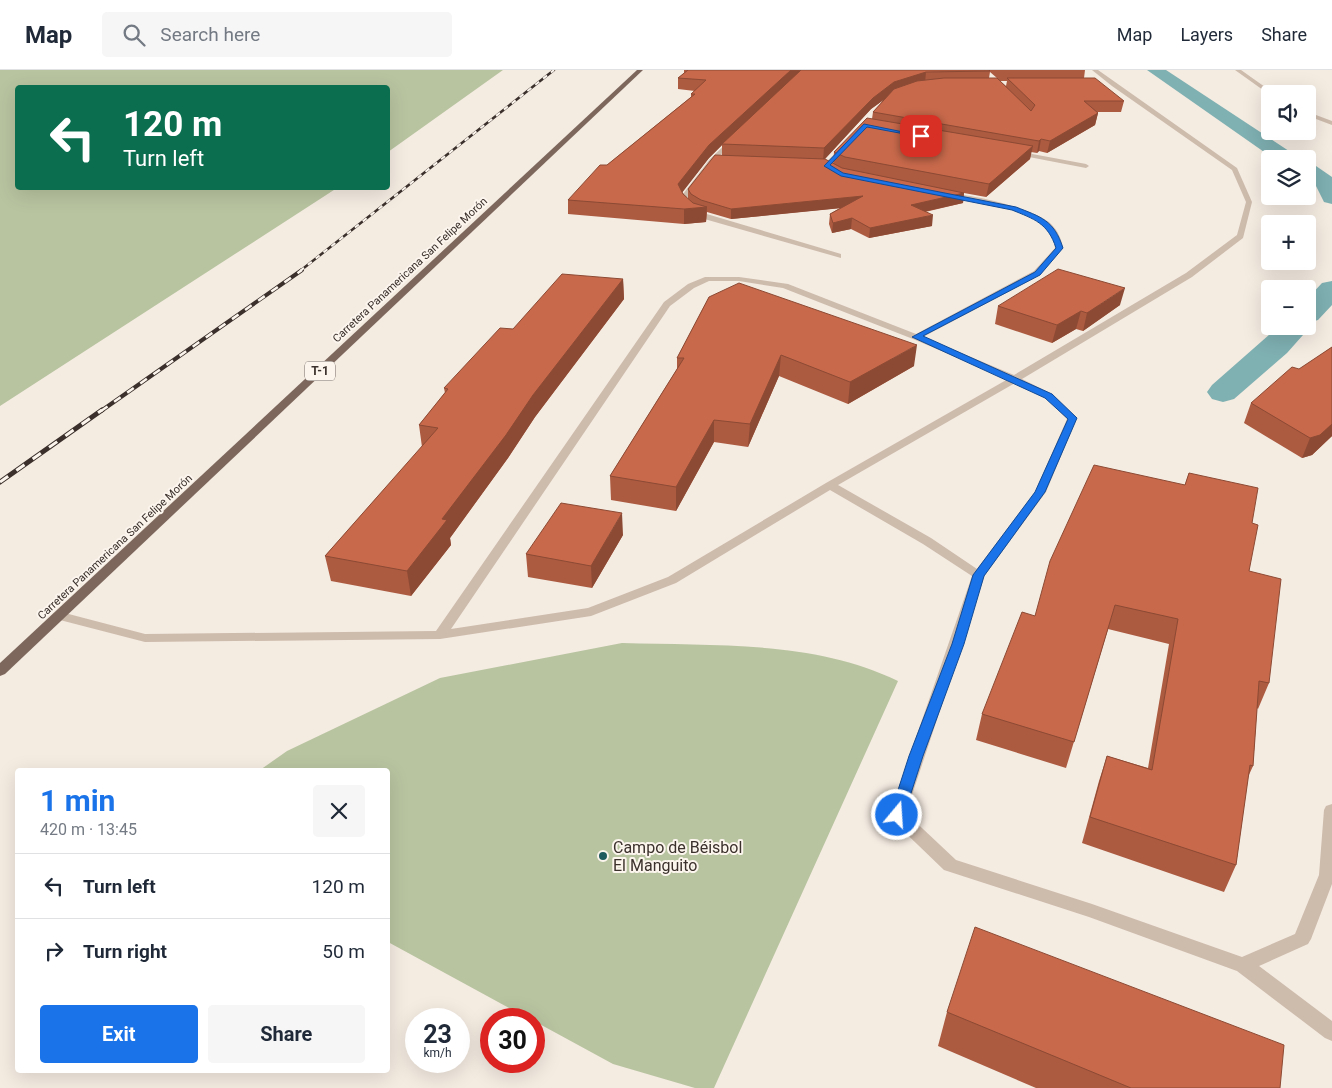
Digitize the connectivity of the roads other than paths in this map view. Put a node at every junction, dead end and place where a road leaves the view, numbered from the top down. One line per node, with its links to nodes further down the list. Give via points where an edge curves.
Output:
1 (640, 70): 22 (main road, Carretera Panamericana San Felipe Morón / T-1)
2 (1095, 70): 19 (street, via 1109,85 1235,169 1249,202 1240,236 1189,275)
3 (1238, 70): 4 (street)
4 (1261, 86)
5 (1316, 117): 6 (street)
6 (1332, 123)
7 (739, 134): 10 (street)
8 (853, 139): 13 (street)
9 (1009, 152): 14 (street)
10 (712, 160): 11 (street); 17 (street, via 682,199 686,206 697,214)
11 (722, 160)
12 (817, 165): 13 (street)
13 (826, 165): 15 (street)
14 (1086, 166)
15 (834, 170)
16 (937, 193): 18 (street, via 1013,208 1038,218 1054,232 1059,248 1037,273)
17 (838, 256)
18 (916, 337): 19 (street); 23 (street, via 785,286 739,279 708,279 691,286 667,304)
19 (1014, 379): 20 (street); 21 (street, via 1048,396 1072,418 1040,492)
20 (830, 485): 21 (street); 23 (street, via 672,580 591,612)
21 (979, 575): 26 (street, via 897,815 950,865)
22 (61, 616): 23 (street, via 146,638); 24 (main road, Carretera Panamericana San Felipe Morón / T-1)
23 (440, 635)
24 (0, 671)
25 (1332, 810): 26 (street, via 1327,875 1302,939)
26 (1243, 965): 27 (street)
27 (1332, 1032)

